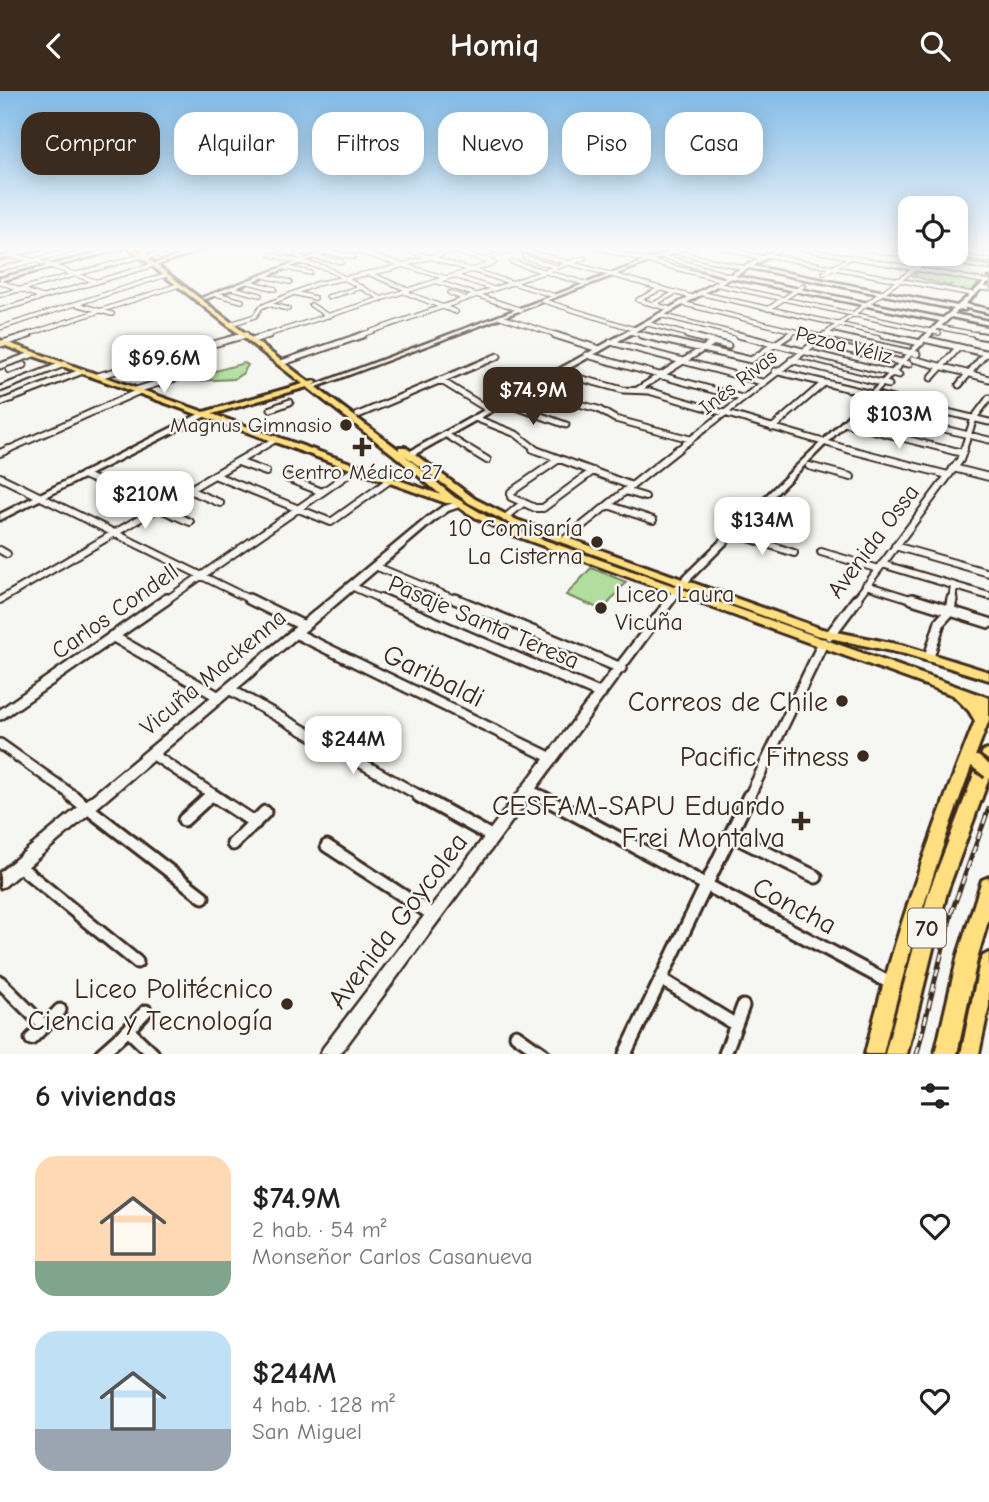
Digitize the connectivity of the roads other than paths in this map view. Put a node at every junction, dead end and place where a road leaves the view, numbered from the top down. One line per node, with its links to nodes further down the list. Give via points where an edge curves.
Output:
1 (32, 293): 32 (street)
2 (58, 293): 32 (street)
3 (110, 293): 43 (street)
4 (155, 293): 55 (street)
5 (193, 293): 35 (main road)
6 (219, 293): 27 (street)
7 (252, 293): 29 (street)
8 (293, 293): 36 (street); 44 (street)
9 (342, 293): 33 (street)
10 (372, 293): 37 (street)
11 (400, 293): 37 (street)
12 (410, 293): 48 (street)
13 (450, 293): 38 (street)
14 (472, 293): 30 (street)
15 (484, 293): 30 (street)
16 (545, 293): 31 (street)
17 (563, 293): 31 (street)
18 (653, 293): 47 (street, via 638,300)
19 (675, 293): 34 (street); 47 (street)
20 (699, 293): 34 (street); 52 (street)
21 (754, 293): 39 (street)
22 (792, 293): 39 (street)
23 (821, 293): 45 (street)
24 (882, 293): 45 (street, Inés Rivas); 49 (street)
25 (966, 293): 28 (street)
26 (977, 293): 49 (street, Avenida Goycolea)
27 (216, 294): 35 (street); 40 (street)
28 (972, 294): 49 (street, Avenida Goycolea)
29 (260, 295)
30 (478, 295): 38 (street); 54 (street)
31 (555, 296): 41 (street)
32 (44, 297): 53 (street)
33 (328, 297)
34 (691, 297): 42 (street)
35 (200, 298): 63 (main road)
36 (315, 299)
37 (382, 299): 61 (street)
38 (466, 299): 48 (street)
39 (783, 299): 52 (street); 59 (street)
40 (242, 301)
41 (544, 301): 54 (street); 69 (street)
42 (681, 303): 51 (street); 70 (street)
43 (75, 304): 55 (street); 68 (street)
44 (267, 304): 50 (street); 63 (street, via 258,308 255,316)
45 (867, 304): 59 (street, Inés Rivas); 67 (street)
46 (311, 305): 61 (street)
47 (653, 305): 51 (street)
48 (441, 307): 57 (street); 93 (street)
49 (962, 307): 56 (street); 67 (street, Avenida Goycolea)
50 (288, 309)
51 (670, 309): 60 (street)
52 (768, 309): 66 (street)
53 (0, 310)
54 (521, 310): 62 (street)
55 (100, 311): 58 (street); 79 (street)
56 (989, 311)
57 (456, 312)
58 (111, 314)
59 (853, 314): 66 (street, Inés Rivas); 67 (street)
60 (660, 315): 64 (street); 80 (street, Pezoa Véliz)
61 (328, 316): 73 (street)
62 (501, 317): 83 (street); 111 (street)
63 (234, 323): 73 (main road); 73 (main road)
64 (645, 323): 69 (street); 77 (street)
65 (989, 323): 67 (street)
66 (839, 324): 71 (street, Inés Rivas); 75 (street)
67 (945, 324): 72 (street); 75 (street, Avenida Goycolea)
68 (0, 328)
69 (632, 330): 76 (street); 84 (street)
70 (794, 331): 74 (street); 80 (street)
71 (827, 334): 74 (street, Inés Rivas); 90 (street)
72 (989, 337)
73 (252, 338): 93 (main road); 104 (street)
74 (821, 338): 78 (street, Inés Rivas)
75 (925, 341): 82 (street); 90 (street, Avenida Goycolea)
76 (611, 342): 83 (street); 92 (street)
77 (713, 342): 81 (street); 84 (street)
78 (816, 342): 85 (street, Inés Rivas); 90 (street)
79 (1, 343): 87 (main road)
80 (775, 344): 84 (street, via 751,360); 85 (street, Pezoa Véliz)
81 (728, 346)
82 (959, 347): 86 (street); 97 (street)
83 (599, 349): 88 (street)
84 (703, 349): 92 (street)
85 (803, 351): 91 (street, Inés Rivas); 102 (street, Pezoa Véliz)
86 (987, 353): 101 (street)
87 (34, 354): 94 (main road); 96 (street)
88 (587, 355): 99 (street); 103 (street)
89 (498, 356): 108 (street)
90 (910, 359): 97 (street); 102 (street, Avenida Goycolea)
91 (790, 360): 100 (street, Inés Rivas); 112 (street)
92 (683, 361): 103 (street); 109 (street)
93 (284, 362): 111 (main road)
94 (64, 364): 98 (main road); 114 (street)
95 (24, 365): 96 (street, via 10,370)
96 (1, 366)
97 (942, 366): 101 (street); 106 (street)
98 (83, 371): 104 (main road); 124 (street)
99 (557, 372): 116 (street); 117 (street, via 621,390)
100 (775, 372): 109 (street, Inés Rivas); 110 (street)
101 (969, 373): 107 (street); 113 (street)
102 (896, 374): 112 (street, Avenida Goycolea)
103 (660, 375): 117 (street); 120 (street)
104 (98, 376): 115 (main road)
105 (185, 376): 115 (street)
106 (931, 378)
107 (989, 379)
108 (440, 380): 129 (street); 133 (street)
109 (762, 382): 120 (street, Inés Rivas)
110 (824, 383): 119 (street); 139 (street)
111 (313, 384): 118 (main road); 133 (main road); 147 (main road)
112 (886, 384): 119 (street, Avenida Goycolea)
113 (959, 385)
114 (0, 389)
115 (137, 390): 132 (main road); 146 (street)
116 (525, 390): 123 (street); 143 (street)
117 (637, 390): 131 (street)
118 (271, 395): 125 (street); 132 (main road)
119 (876, 395): 127 (street, Avenida Goycolea); 135 (street)
120 (742, 398): 131 (street, Inés Rivas)
121 (989, 398): 128 (street, Avenida Ossa)
122 (290, 402): 125 (street)
123 (503, 402): 129 (street); 138 (street)
124 (0, 403)
125 (281, 405): 126 (street)
126 (271, 409)
127 (862, 409): 137 (street, Avenida Goycolea); 141 (street)
128 (981, 409): 130 (street); 135 (street, Avenida Ossa)
129 (489, 410): 134 (street)
130 (989, 411)
131 (723, 413): 139 (street); 143 (street, Inés Rivas)
132 (206, 414): 142 (main road); 158 (street)
133 (358, 415): 149 (main road)
134 (474, 418): 140 (street); 150 (street, via 516,434 531,448)
135 (974, 418): 136 (street); 141 (street, Avenida Ossa)
136 (989, 422)
137 (847, 424): 145 (street, Avenida Goycolea); 148 (street)
138 (566, 425)
139 (772, 428): 145 (street)
140 (445, 434): 149 (street); 151 (street)
141 (968, 435): 144 (street); 148 (street, Avenida Ossa)
142 (276, 439): 152 (street); 154 (main road)
143 (690, 439): 167 (street, Inés Rivas)
144 (989, 440)
145 (827, 444): 153 (street, Avenida Goycolea); 160 (street); 197 (street, Avenida Goycolea, via 687,578)
146 (0, 453)
147 (397, 453): 149 (main road); 175 (main road)
148 (962, 453): 155 (street, Avenida Ossa)
149 (409, 454): 179 (main road)
150 (559, 459): 156 (street); 174 (street, via 510,493)
151 (487, 460)
152 (238, 462): 157 (street); 159 (street)
153 (809, 466): 162 (street); 185 (street, Avenida Goycolea)
154 (357, 468): 165 (main road); 170 (street, Carlos Condell)
155 (953, 468): 160 (street, Avenida Ossa); 163 (street)
156 (593, 471): 167 (street); 174 (street, via 545,507)
157 (266, 472)
158 (83, 475): 166 (street); 171 (street)
159 (214, 475): 168 (street); 178 (street)
160 (948, 475): 187 (street, Avenida Ossa)
161 (0, 477): 171 (street)
162 (851, 477)
163 (989, 477)
164 (287, 478): 170 (street)
165 (390, 480): 175 (main road); 178 (street, via 333,521)
166 (104, 484)
167 (632, 486): 169 (street, Inés Rivas)
168 (189, 490): 173 (street); 177 (street)
169 (625, 491): 172 (street); 176 (street, Inés Rivas)
170 (322, 492): 178 (street, Carlos Condell)
171 (40, 497): 180 (street); 184 (street)
172 (645, 497)
173 (220, 503)
174 (523, 503): 181 (street)
175 (459, 505): 179 (main road); 190 (street, Vicuña Mackenna, via 443,510); 197 (main road, via 507,530)
176 (608, 505): 182 (street); 186 (street, Inés Rivas)
177 (158, 508): 183 (street); 184 (street)
178 (298, 509): 193 (street, Carlos Condell)
179 (485, 509): 181 (main road)
180 (0, 517)
181 (505, 518): 186 (main road)
182 (653, 520)
183 (190, 522)
184 (114, 533): 193 (street); 199 (street)
185 (740, 535): 188 (street); 197 (street, Avenida Goycolea)
186 (564, 540): 197 (main road)
187 (895, 546): 191 (street, Avenida Ossa); 192 (street)
188 (794, 552)
189 (821, 552): 191 (street)
190 (375, 566): 195 (street, Vicuña Mackenna); 207 (street)
191 (880, 567): 194 (street, Avenida Ossa); 196 (street)
192 (989, 573)
193 (202, 575): 202 (street); 204 (street, Carlos Condell)
194 (866, 585): 200 (street); 205 (street, Avenida Ossa)
195 (351, 586): 202 (street, Vicuña Mackenna); 213 (street, Pasaje Santa Teresa)
196 (954, 586): 198 (street); 200 (street)
197 (682, 588): 205 (main road); 207 (street, Avenida Goycolea)
198 (989, 596)
199 (0, 600)
200 (950, 611): 201 (street); 206 (street, via 940,622)
201 (989, 623)
202 (304, 625): 203 (street, Vicuña Mackenna)
203 (295, 633): 212 (street, Vicuña Mackenna); 220 (street, Garibaldi)
204 (112, 636): 212 (street); 215 (street, Carlos Condell)
205 (827, 639): 206 (main road); 211 (main road); 228 (street, Avenida Ossa)
206 (929, 657): 208 (main road)
207 (621, 668): 213 (street, Avenida Goycolea)
208 (968, 669): 209 (main road); 210 (main road)
209 (989, 670)
210 (989, 676)
211 (948, 688): 214 (main road); 216 (main road, via 971,705)
212 (224, 693): 218 (street, Vicuña Mackenna); 229 (street)
213 (601, 694): 220 (street, Avenida Goycolea)
214 (989, 703): 216 (main road)
215 (0, 715)
216 (982, 721): 219 (main road)
217 (0, 744): 224 (street)
218 (152, 754): 223 (street); 224 (street, Vicuña Mackenna)
219 (978, 756): 221 (main road, bridge); 243 (main road, via 923,878); 259 (highway, 70)
220 (552, 758): 222 (street, Avenida Goycolea)
221 (989, 772)
222 (529, 790): 229 (street, Avenida Goycolea); 235 (street, Concha)
223 (212, 794): 226 (street); 227 (street)
224 (88, 807): 232 (street, Vicuña Mackenna); 237 (street)
225 (265, 812): 227 (street)
226 (184, 820)
227 (255, 823): 230 (street)
228 (731, 835): 233 (street); 235 (street, Avenida Ossa)
229 (493, 837): 238 (street, Avenida Goycolea)
230 (233, 844)
231 (327, 845): 238 (street)
232 (19, 865): 234 (street, Vicuña Mackenna); 239 (street)
233 (816, 877)
234 (0, 881)
235 (706, 885): 241 (street, Avenida Ossa); 243 (street, Concha)
236 (989, 886): 260 (highway, 70)
237 (203, 897)
238 (434, 915): 254 (street, Avenida Goycolea)
239 (137, 962)
240 (989, 962): 261 (main road)
241 (661, 979): 247 (street); 256 (street, Avenida Ossa)
242 (0, 982): 248 (street)
243 (890, 983): 258 (main road)
244 (743, 1006): 247 (street)
245 (60, 1010): 248 (street)
246 (146, 1010): 249 (street)
247 (736, 1025): 257 (street)
248 (44, 1026): 251 (street)
249 (128, 1030): 252 (street); 253 (street)
250 (516, 1035): 255 (street)
251 (31, 1039)
252 (101, 1054)
253 (153, 1054)
254 (328, 1054)
255 (543, 1054)
256 (625, 1054)
257 (725, 1054)
258 (874, 1054)
259 (896, 1054)
260 (946, 1054)
261 (970, 1054)

